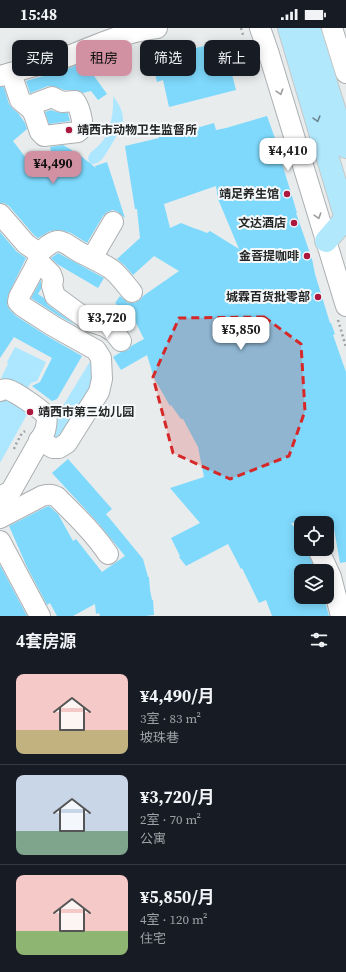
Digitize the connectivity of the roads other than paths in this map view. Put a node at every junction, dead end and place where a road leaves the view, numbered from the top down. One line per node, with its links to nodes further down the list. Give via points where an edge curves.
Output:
1 (157, 28): 7 (street, via 121,35 68,56)
2 (260, 28): 13 (street, one-way to 13)
3 (289, 28): 11 (main road, one-way to 11)
4 (309, 28): 9 (main road)
5 (332, 28): 6 (street)
6 (346, 71)
7 (6, 74): 8 (street, via 20,100)
8 (28, 106)
9 (346, 147)
10 (0, 214): 14 (street)
11 (346, 218): 13 (main road)
12 (113, 222): 15 (street)
13 (326, 241): 17 (street)
14 (38, 257): 15 (street, via 45,247 56,241); 18 (street, via 51,274 55,296 92,322 114,332); 20 (street, via 18,302 53,326 96,350 101,358 102,379 99,392 67,443 59,448 53,448)
15 (92, 258): 16 (street, via 112,270)
16 (132, 292)
17 (346, 306)
18 (121, 341)
19 (0, 391): 20 (street, via 9,390 38,408 47,417)
20 (39, 440): 21 (street, via 11,491)
21 (0, 497)
22 (0, 518): 24 (street, via 42,496 52,495 90,531)
23 (0, 541): 26 (street)
24 (108, 554)
25 (321, 556): 27 (street, via 331,577)
26 (40, 616)
27 (341, 616)

